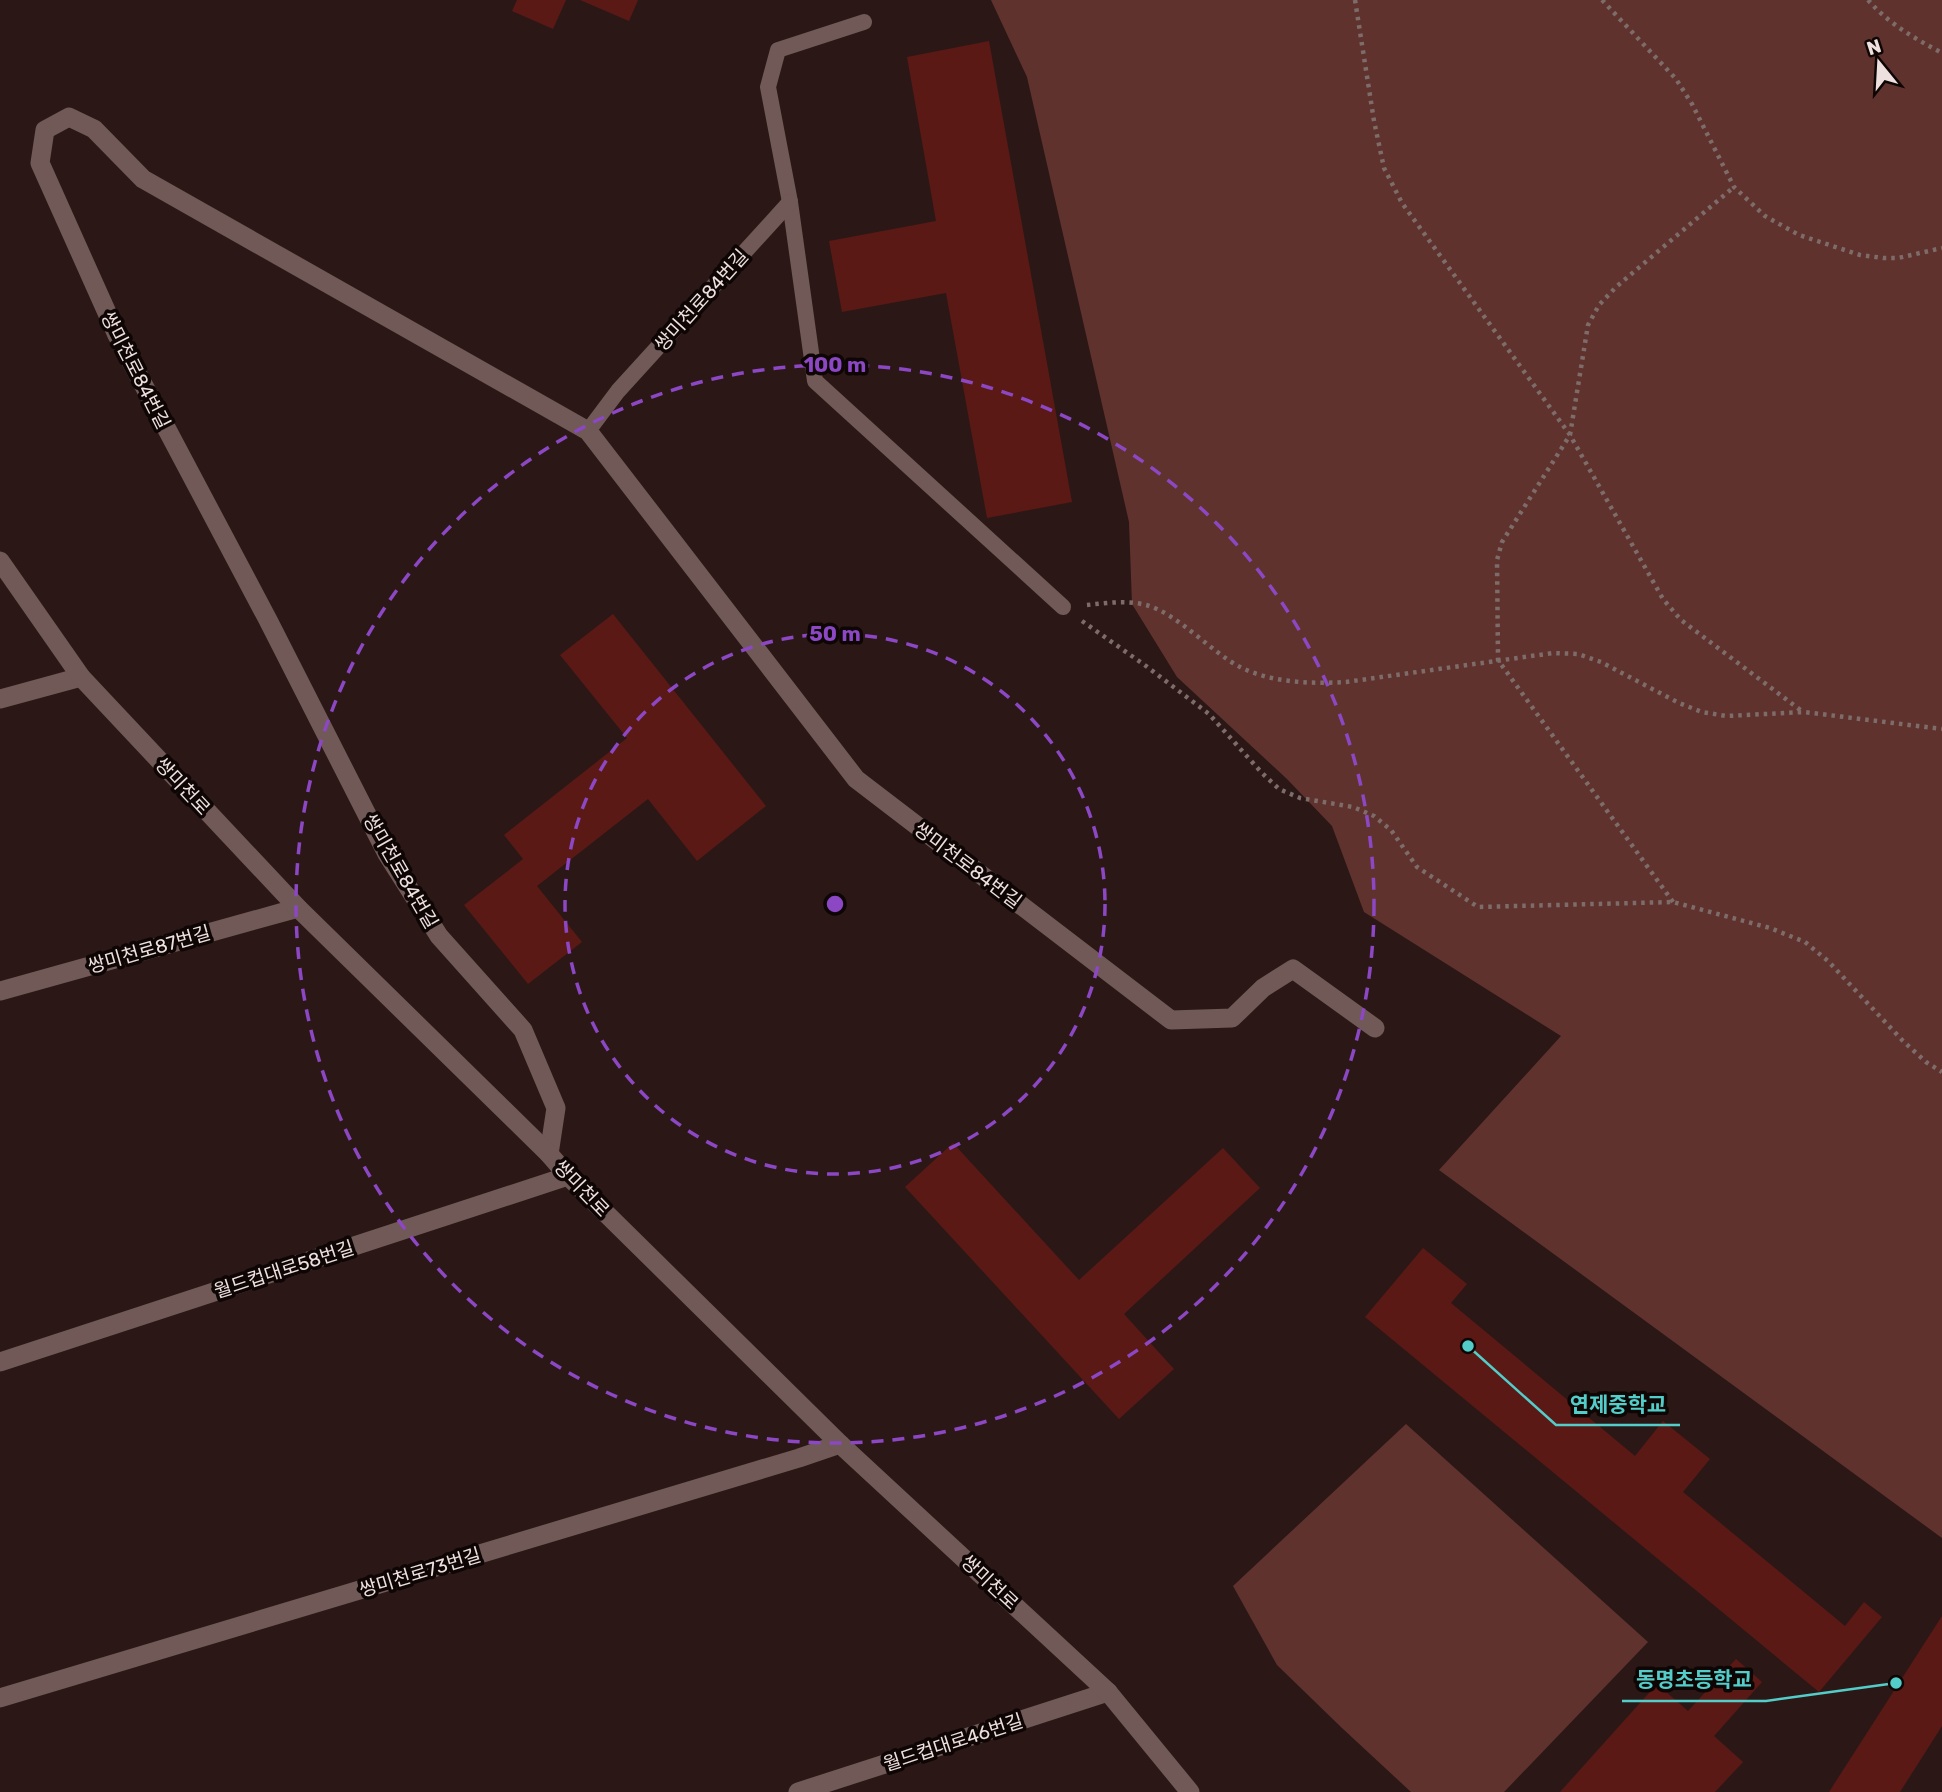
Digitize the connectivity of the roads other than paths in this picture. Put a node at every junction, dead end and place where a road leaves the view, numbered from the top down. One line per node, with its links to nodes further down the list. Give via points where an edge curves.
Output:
1 (864, 22): 2 (lane, via 778,50 768,87)
2 (790, 202): 3 (lane, 쌍미천로84번길, via 618,391); 5 (lane, via 815,381)
3 (588, 431): 10 (street, 쌍미천로84번길, via 856,779 1160,1012 1171,1020 1232,1018 1263,988 1293,969); 11 (street, 쌍미천로84번길, via 143,179 94,129 69,117 45,130 40,163 117,335 387,854 439,936 523,1030 556,1108)
4 (0, 561): 6 (street, 쌍미천로)
5 (1063, 607)
6 (81, 677): 7 (street); 8 (street, 쌍미천로)
7 (0, 699)
8 (298, 908): 9 (street, 쌍미천로87번길); 11 (street, 쌍미천로)
9 (0, 991)
10 (1375, 1028)
11 (549, 1154): 12 (street, 쌍미천로)
12 (568, 1176): 13 (street, 월드컵대로58번길); 14 (street, 쌍미천로)
13 (0, 1362)
14 (840, 1444): 15 (street, 쌍미천로); 16 (street, 쌍미천로73번길)
15 (1108, 1692): 17 (street, 월드컵대로46번길); 18 (street, 쌍미천로)
16 (0, 1698)
17 (798, 1792)
18 (1190, 1792)

